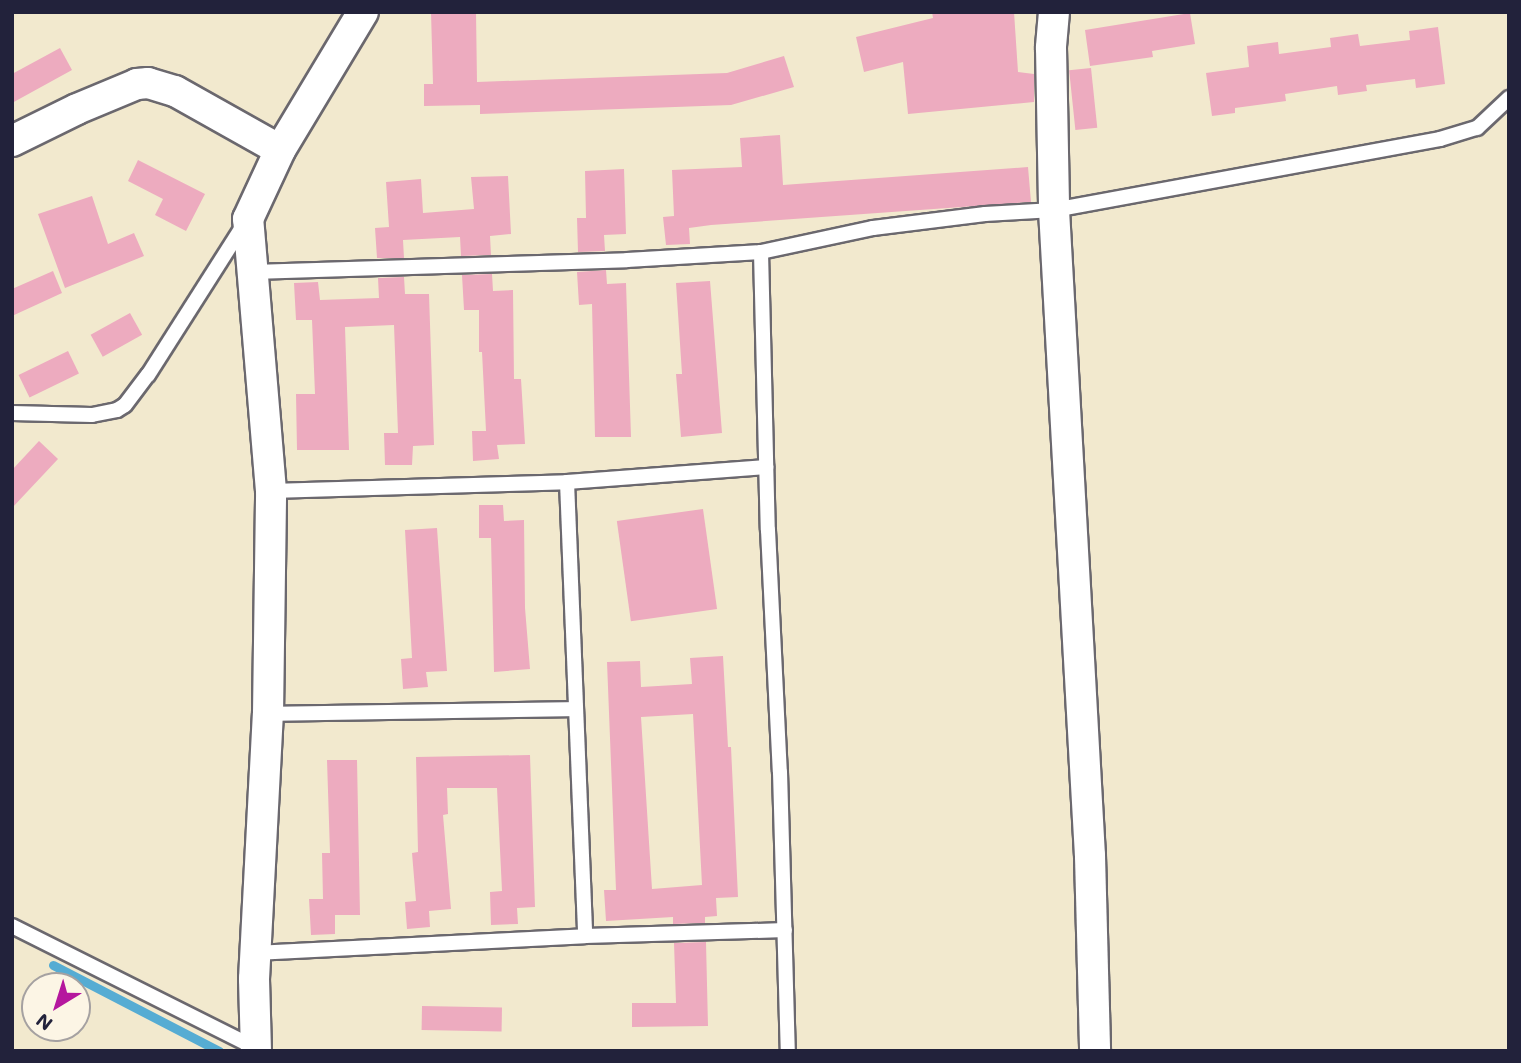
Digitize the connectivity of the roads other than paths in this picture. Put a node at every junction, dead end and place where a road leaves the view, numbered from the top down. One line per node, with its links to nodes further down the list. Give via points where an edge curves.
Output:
1 (363, 12): 5 (street)
2 (1054, 12): 6 (street)
3 (1509, 98): 6 (lane, via 1486,122 1440,139)
4 (12, 141): 5 (street, via 77,109 148,83 175,91)
5 (280, 150): 7 (street)
6 (1054, 210): 8 (lane, via 886,226); 23 (street, via 1090,856)
7 (248, 219): 9 (lane); 10 (street)
8 (761, 253): 10 (lane, via 614,261); 12 (lane)
9 (222, 259): 10 (lane, via 233,256); 11 (lane, via 154,366 117,411 92,415)
10 (252, 267): 14 (street)
11 (12, 413)
12 (766, 467): 13 (lane); 18 (lane)
13 (567, 482): 14 (lane); 15 (lane)
14 (271, 491): 16 (street)
15 (574, 709): 16 (lane); 19 (lane)
16 (268, 714): 20 (street)
17 (12, 926): 21 (lane)
18 (785, 930): 19 (lane); 22 (lane)
19 (585, 936): 20 (lane)
20 (256, 953): 21 (street)
21 (256, 1050)
22 (788, 1051)
23 (1095, 1051)

